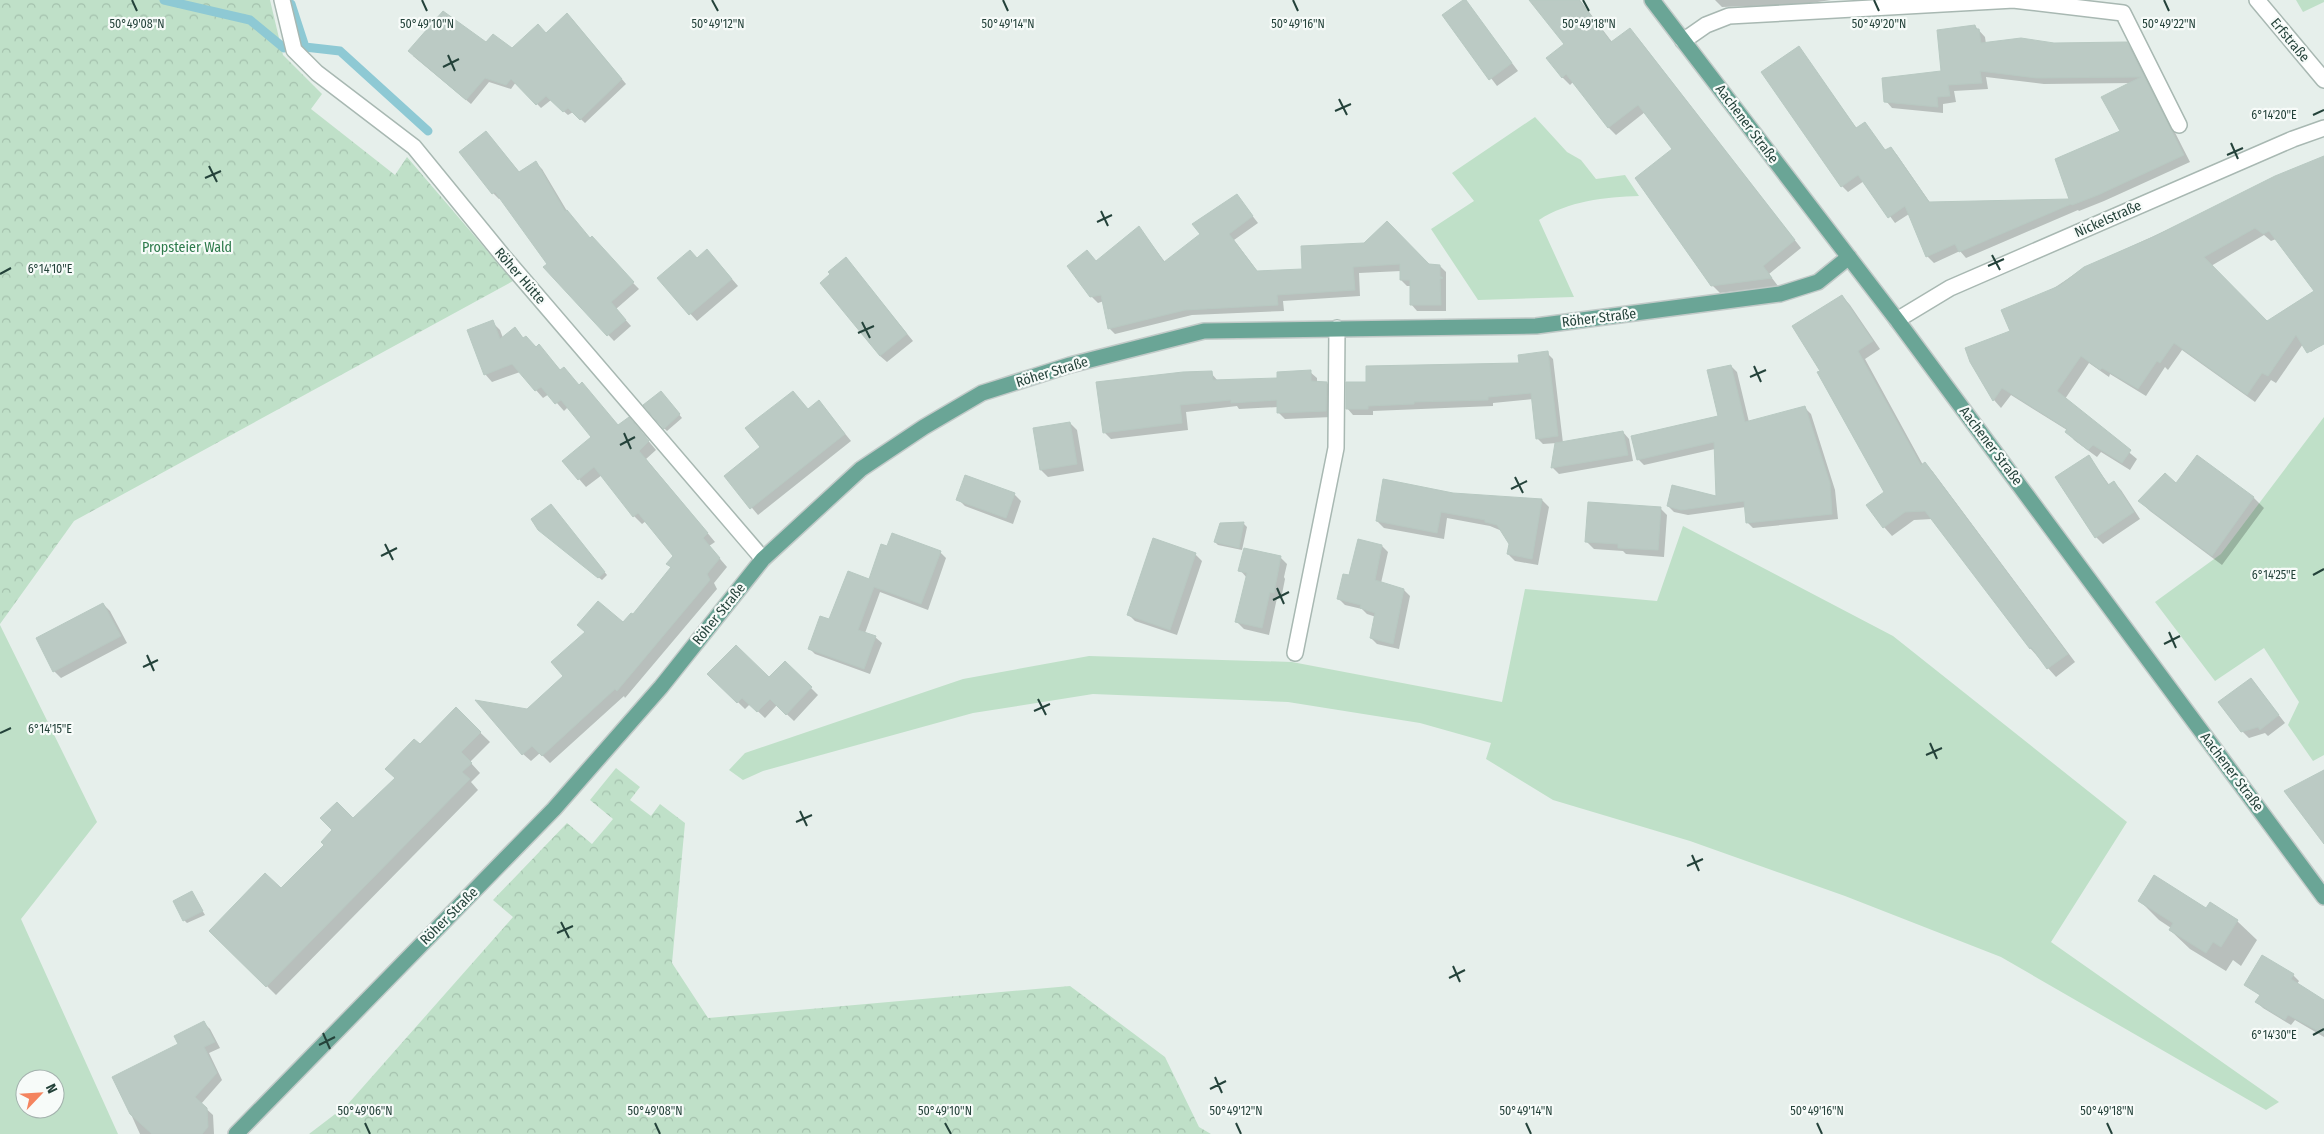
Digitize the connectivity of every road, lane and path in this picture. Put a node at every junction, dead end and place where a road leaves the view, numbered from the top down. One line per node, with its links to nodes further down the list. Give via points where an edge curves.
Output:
1 (282, 0): 12 (street, Röher Hütte, via 294,50 317,74 414,147 503,256)
2 (1652, 0): 5 (main road, Aachener Straße)
3 (2013, 0): 5 (street, via 1729,16 1706,25); 7 (street, via 2123,13)
4 (2257, 0): 6 (street, Erfstraße)
5 (1683, 41): 9 (main road, Aachener Straße)
6 (2324, 80)
7 (2179, 125)
8 (2324, 128): 10 (street, Nickelstraße, via 2293,138 1950,288)
9 (1849, 257): 10 (main road, Aachener Straße); 11 (main road, Röher Straße, via 1818,282 1780,294 1753,298 1536,326)
10 (1897, 320): 14 (main road, Aachener Straße)
11 (1337, 328): 12 (main road, Röher Straße, via 1204,331 1070,365 982,393 924,426 861,468); 13 (street, via 1336,448)
12 (763, 559): 15 (main road, Röher Straße, via 660,687 554,809)
13 (1295, 653)
14 (2324, 897)
15 (236, 1134)

